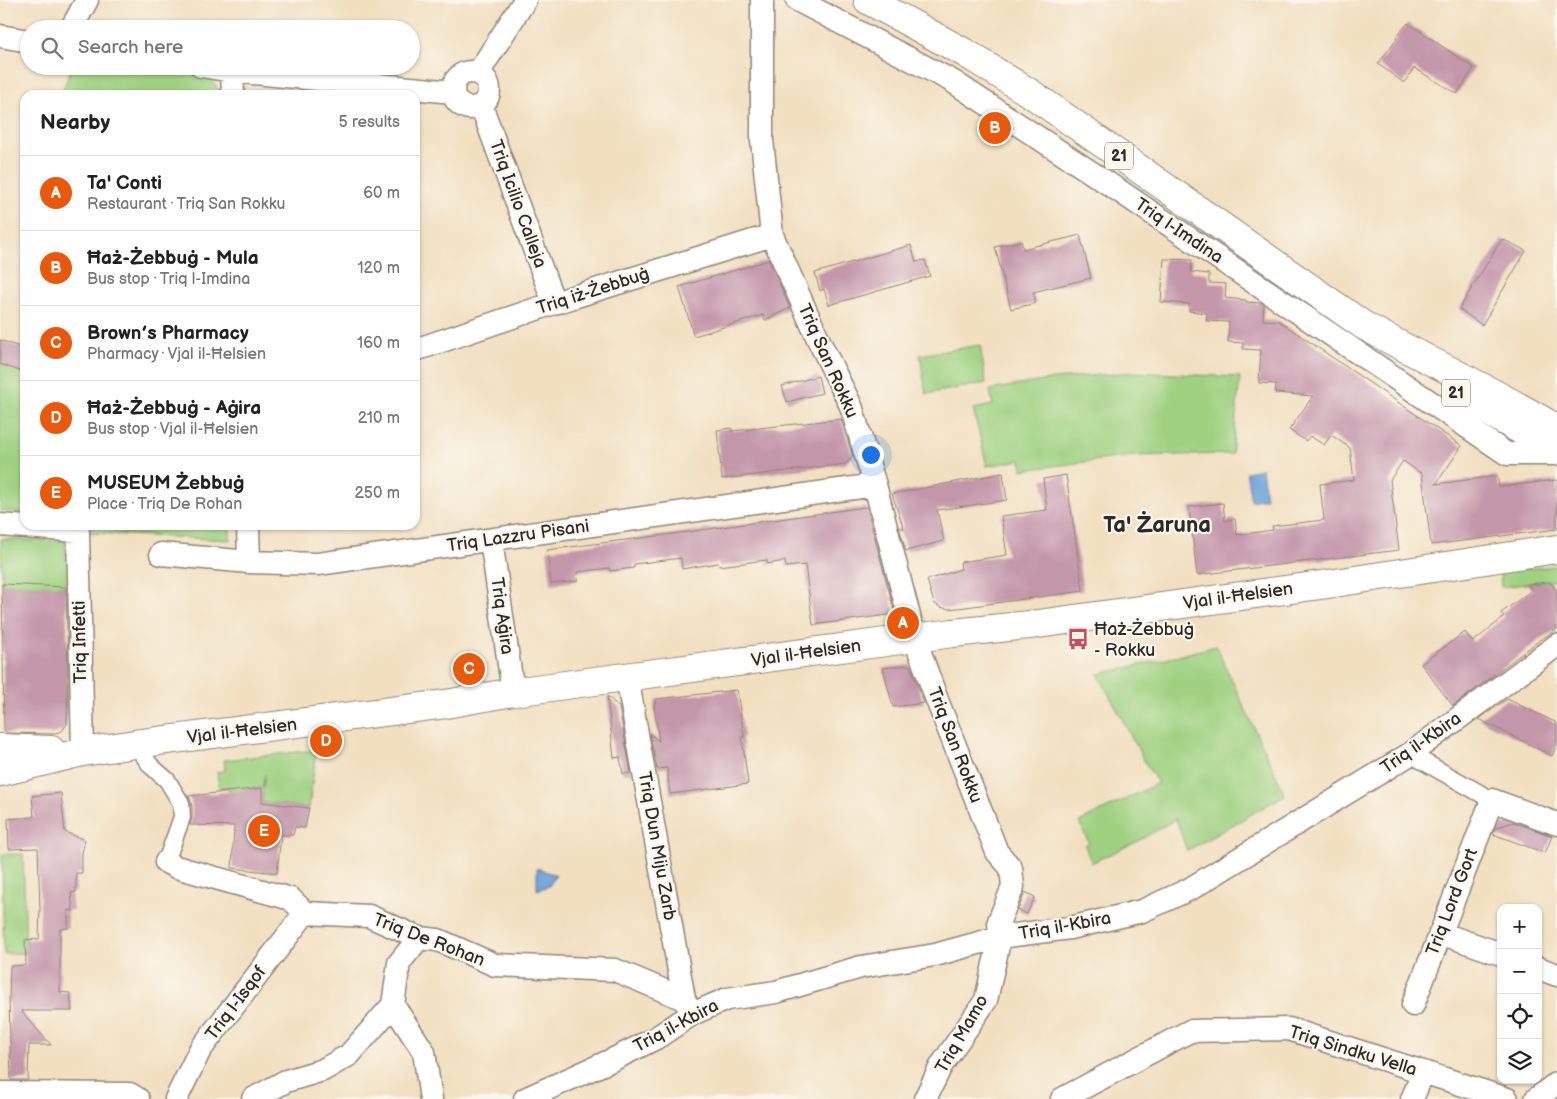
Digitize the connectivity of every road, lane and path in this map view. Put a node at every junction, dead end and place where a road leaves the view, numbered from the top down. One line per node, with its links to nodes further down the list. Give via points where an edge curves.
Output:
1 (87, 0): 6 (street)
2 (525, 0): 9 (street)
3 (762, 0): 15 (street, Triq San Rokku, via 762,140)
4 (798, 0): 20 (street, Triq l-Imdina, via 952,81 1125,194 1507,454)
5 (868, 0): 17 (main road, Triq l-Imdina / 21, via 967,54 1033,95)
6 (76, 20)
7 (0, 36): 8 (street)
8 (20, 39)
9 (478, 73): 13 (street, via 460,75); 14 (street, via 488,81 490,90)
10 (232, 75): 12 (street)
11 (274, 75): 13 (street)
12 (233, 90)
13 (453, 92): 14 (street, via 463,106 475,108)
14 (481, 105): 16 (street, Triq Icilio Calleja)
15 (772, 234): 16 (street, Triq iż-Żebbuġ); 21 (street, Triq San Rokku, via 851,406)
16 (554, 303): 18 (street, Triq iż-Żebbuġ)
17 (1363, 325): 19 (main road, Triq l-Imdina / 21, via 1522,407); 20 (main road, Triq l-Imdina / 21, via 1397,359)
18 (420, 348)
19 (1557, 429)
20 (1557, 452)
21 (875, 485): 26 (street, Triq Lazzru Pisani); 32 (street, Triq San Rokku)
22 (0, 526): 23 (street, Triq Infetti)
23 (20, 528)
24 (52, 530): 38 (street, Triq Infetti, via 78,532)
25 (248, 530): 31 (street)
26 (491, 540): 31 (street, Triq Lazzru Pisani, via 318,564); 35 (street, Triq Aġira)
27 (1557, 549): 29 (main road, Vjal il-Ħelsien)
28 (160, 554): 31 (street, Triq Lazzru Pisani)
29 (1530, 554): 30 (main road, Vjal il-Ħelsien); 32 (main road, Vjal il-Ħelsien)
30 (1557, 561)
31 (249, 562)
32 (915, 639): 34 (main road, Vjal il-Ħelsien); 47 (street, Triq San Rokku, via 997,852 1010,868 1013,887 999,921)
33 (1557, 645): 39 (street, Triq il-Kbira)
34 (627, 677): 35 (main road, Vjal il-Ħelsien); 54 (street, Triq Dun Miju Zarb)
35 (513, 692): 36 (main road, Vjal il-Ħelsien, via 446,704)
36 (135, 744): 38 (main road, Vjal il-Ħelsien); 44 (street, via 181,803 182,817)
37 (0, 748): 38 (main road, Vjal il-Ħelsien)
38 (83, 752): 41 (main road, Vjal il-Ħelsien)
39 (1410, 754): 42 (street); 47 (street, Triq il-Kbira, via 1190,888 1142,911 1070,928)
40 (0, 758): 41 (main road, via 4,763)
41 (0, 773)
42 (1492, 800): 43 (street); 46 (street, Triq Lord Gort)
43 (1557, 824)
44 (166, 862): 45 (street, via 291,899)
45 (305, 912): 48 (street, Triq De Rohan, via 369,916); 59 (street, Triq l-Isqof, via 200,1050)
46 (1440, 933): 49 (street); 53 (street, Triq Lord Gort)
47 (1000, 937): 54 (street, Triq il-Kbira, via 935,955 860,967 776,992); 63 (street, Triq Mamo, via 986,1000 941,1066)
48 (419, 938): 52 (street, via 398,963); 54 (street, Triq De Rohan, via 438,940 495,965 615,970)
49 (1497, 953)
50 (1542, 969): 51 (street)
51 (1557, 975)
52 (393, 1005): 60 (street, via 348,1055 323,1070 286,1082); 61 (street, via 424,1052)
53 (1413, 1005)
54 (688, 1006): 62 (street, Triq il-Kbira, via 656,1038)
55 (1423, 1073): 64 (street, Triq Sindku Vella, via 1289,1029 1190,1031); 65 (street); 66 (street, Triq Sindku Vella)
56 (1557, 1083): 67 (street)
57 (0, 1093): 58 (street, via 130,1094)
58 (138, 1099)
59 (176, 1099)
60 (253, 1099)
61 (431, 1099)
62 (525, 1099)
63 (926, 1099)
64 (1062, 1099)
65 (1412, 1099)
66 (1507, 1099)
67 (1536, 1099)

